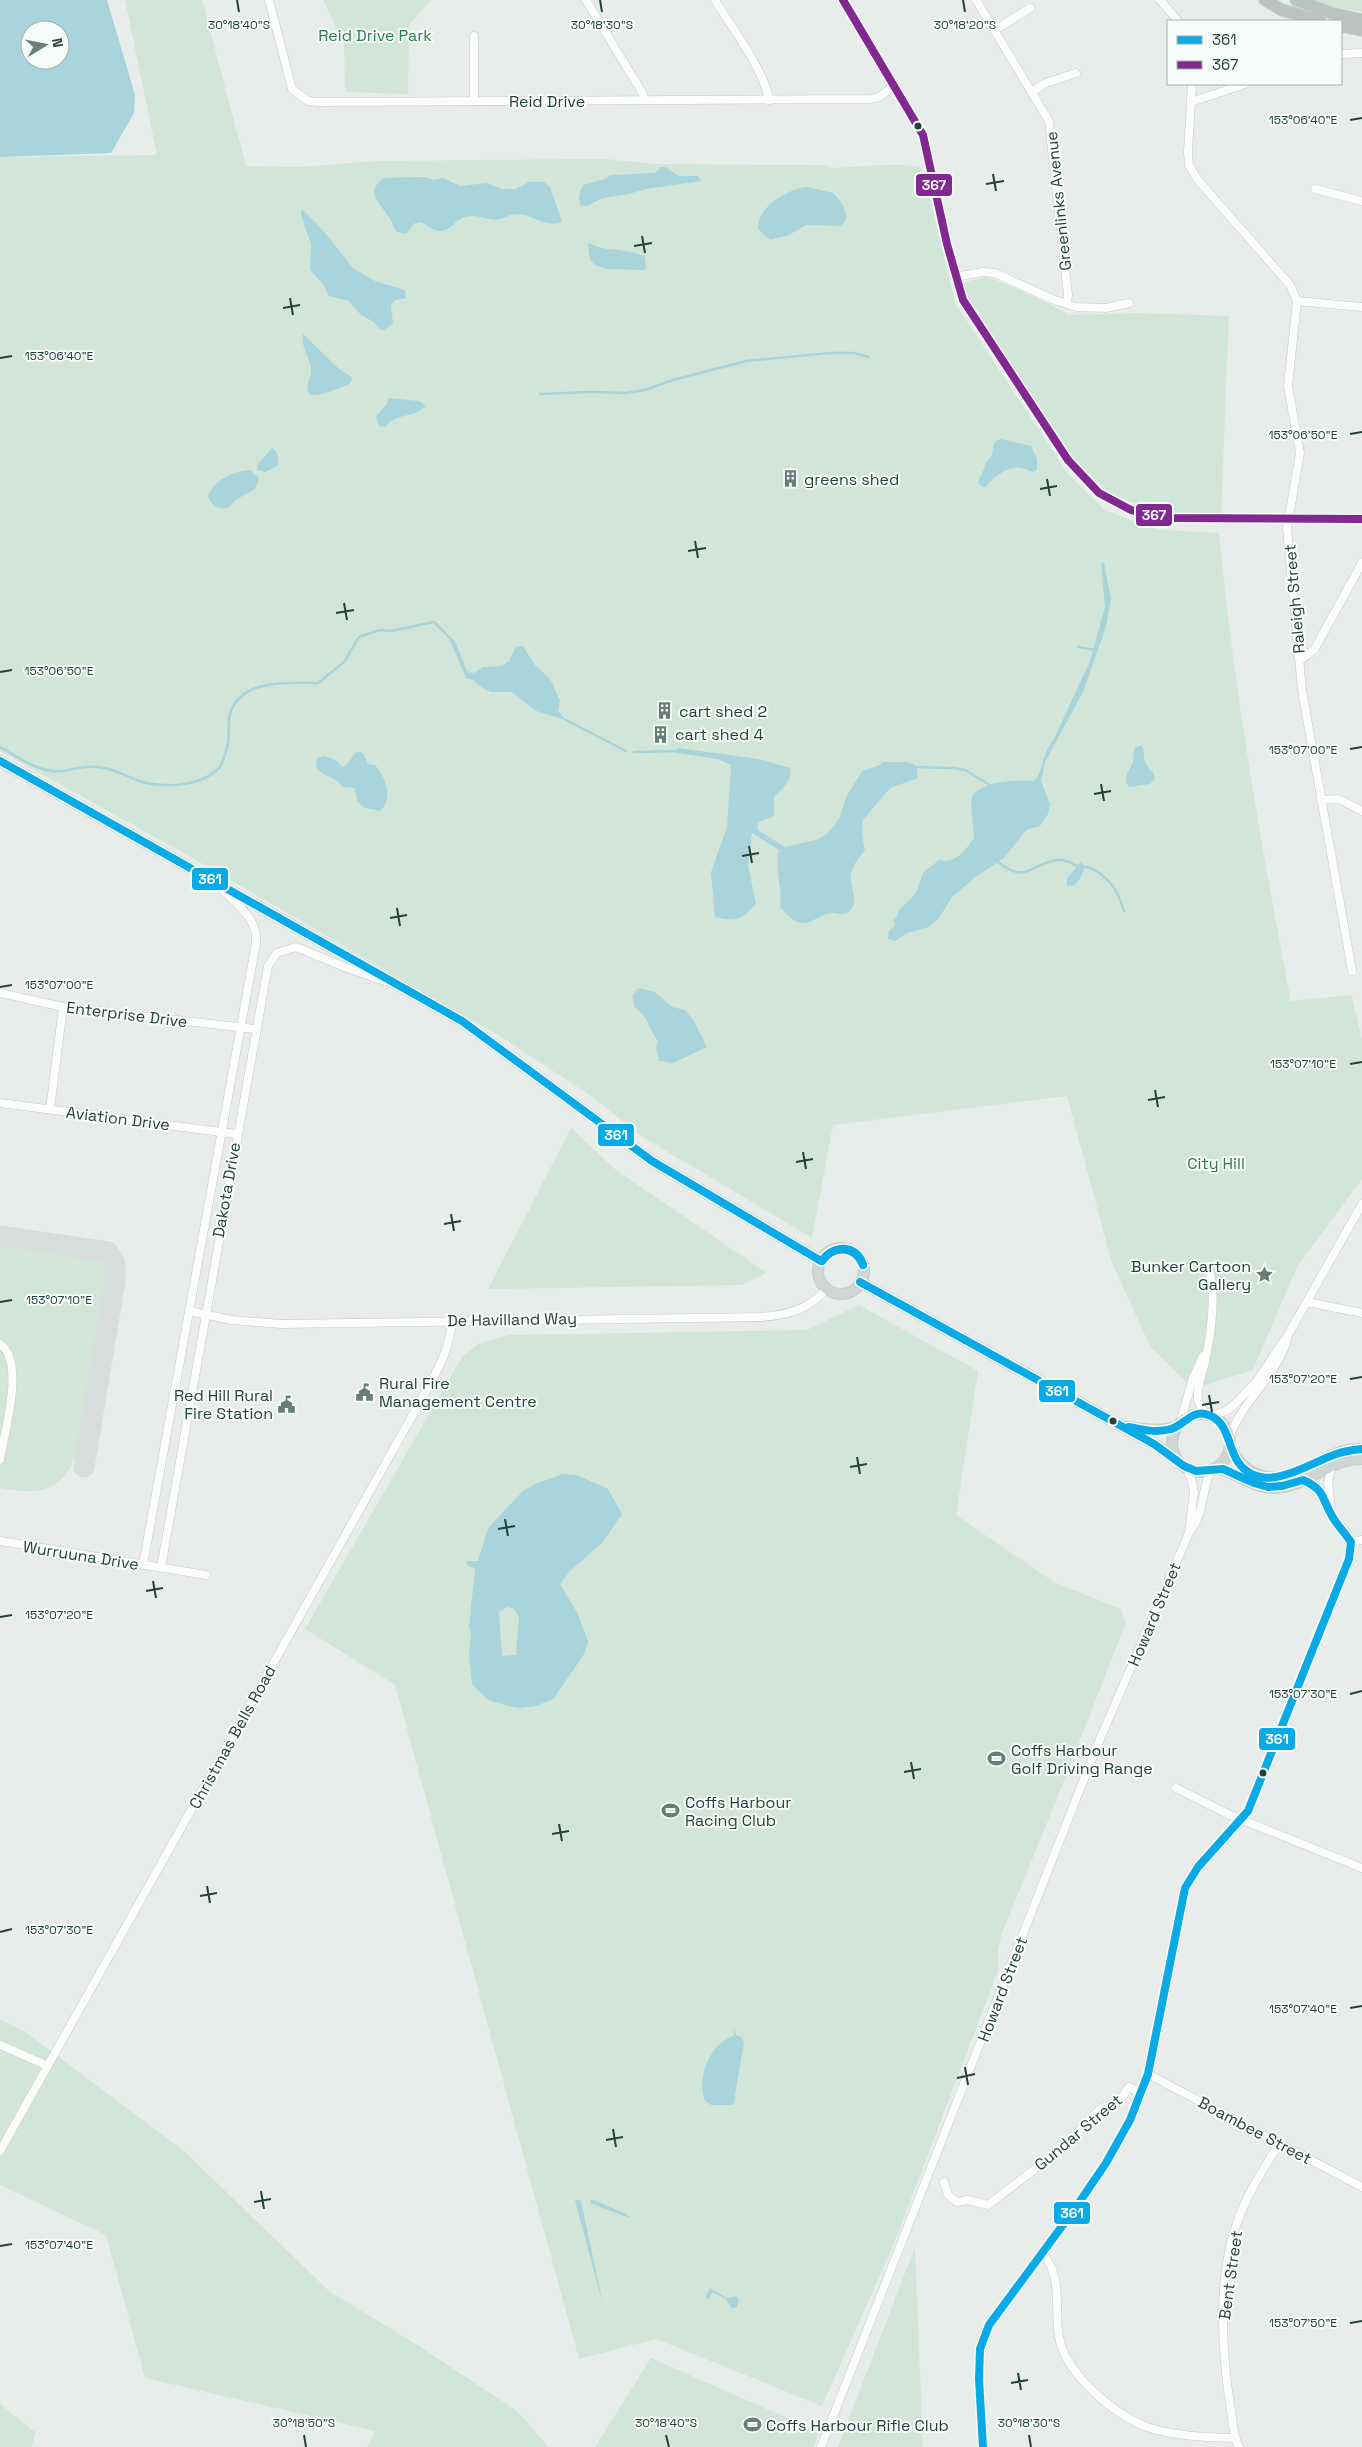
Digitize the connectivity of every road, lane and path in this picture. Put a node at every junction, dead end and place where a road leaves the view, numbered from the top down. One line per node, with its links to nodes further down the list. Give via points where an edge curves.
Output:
1 (269, 0): 26 (street, Reid Drive, via 292,89 308,101)
2 (586, 0): 24 (street)
3 (714, 0): 25 (street, via 760,75)
4 (842, 0): 22 (street)
5 (976, 0): 14 (street, Greenlinks Avenue)
6 (1160, 0): 10 (street)
7 (1265, 0): 11 (highway, via 1282,10)
8 (1296, 0): 12 (highway, via 1330,13)
9 (1030, 8): 14 (street)
10 (1177, 20)
11 (1317, 20)
12 (1362, 20)
13 (1342, 26): 15 (highway)
14 (995, 30): 23 (street, Greenlinks Avenue)
15 (1362, 30)
16 (474, 36): 26 (street)
17 (1362, 53): 18 (street)
18 (1342, 54)
19 (1076, 73): 23 (street)
20 (1192, 85): 27 (street)
21 (1242, 85): 27 (street)
22 (894, 86): 25 (street, Reid Drive, via 870,99); 30 (street, via 927,148)
23 (1033, 91): 32 (street, Greenlinks Avenue, via 1049,120)
24 (644, 100): 25 (street, Reid Drive); 26 (street, Reid Drive)
25 (769, 100)
26 (474, 101)
27 (1191, 102): 31 (street, via 1189,165 1197,179 1290,284)
28 (1315, 189): 29 (street)
29 (1362, 201)
30 (955, 277): 32 (street, via 995,272); 35 (street, via 968,311 1073,467 1099,493 1131,510 1166,518)
31 (1297, 301): 34 (street); 35 (street, Raleigh Street, via 1288,375 1300,452)
32 (1067, 303): 33 (street, via 1076,308 1106,308)
33 (1129, 303)
34 (1362, 307)
35 (1288, 518): 36 (street); 38 (street, Raleigh Street)
36 (1362, 519)
37 (1362, 563): 38 (street, via 1314,650)
38 (1300, 660): 40 (street, Raleigh Street)
39 (0, 761): 42 (main road)
40 (1321, 800): 41 (street, via 1339,799); 43 (street, Raleigh Street)
41 (1362, 811)
42 (214, 881): 44 (main road); 47 (street, Dakota Drive, via 245,912 257,931)
43 (1352, 971)
44 (406, 988): 48 (street, Dakota Drive, via 347,968 304,948 289,947 278,953 268,966); 54 (main road, via 496,1044 652,1161)
45 (0, 993): 46 (street, Enterprise Drive)
46 (63, 1007): 47 (street, Enterprise Drive); 50 (street)
47 (240, 1027): 48 (street, Enterprise Drive); 51 (street, Dakota Drive)
48 (255, 1028): 52 (street, Dakota Drive)
49 (0, 1103): 50 (street, Aviation Drive)
50 (50, 1109): 51 (street, Aviation Drive)
51 (221, 1132): 52 (street, Aviation Drive); 59 (street, Dakota Drive)
52 (236, 1134): 60 (street, Dakota Drive)
53 (1362, 1204): 58 (street)
54 (821, 1261): 56 (main road, via 835,1249 850,1250 864,1266); 57 (main road, via 818,1272)
55 (1208, 1266): 65 (street, via 1212,1307)
56 (860, 1282): 57 (main road, via 852,1291 845,1293); 68 (main road)
57 (827, 1288): 62 (street, De Havilland Way, via 804,1308 773,1316)
58 (1306, 1302): 61 (street); 63 (street)
59 (189, 1310): 60 (street, De Havilland Way); 83 (street, Dakota Drive)
60 (204, 1314): 62 (street, De Havilland Way, via 252,1323); 84 (street, Dakota Drive)
61 (1362, 1314)
62 (452, 1320): 90 (street, Christmas Bells Road, via 445,1356 434,1377)
63 (1288, 1335): 66 (street, via 1243,1396 1226,1411); 69 (street, via 1283,1352 1264,1384 1241,1412)
64 (0, 1344): 73 (street, via 12,1362 14,1378)
65 (1207, 1350): 66 (street, via 1198,1398 1202,1409); 67 (street, via 1193,1378)
66 (1210, 1415): 67 (main road, via 1198,1414); 69 (main road, via 1223,1425)
67 (1178, 1425): 68 (main road, via 1155,1430); 71 (main road, via 1172,1444)
68 (1119, 1426): 71 (main road)
69 (1230, 1442): 70 (main road, via 1239,1464 1248,1471 1267,1477 1295,1474 1330,1454); 76 (main road, via 1223,1462)
70 (1362, 1449)
71 (1177, 1459): 75 (main road)
72 (1362, 1459): 74 (main road)
73 (0, 1460)
74 (1332, 1464): 77 (main road); 78 (street, via 1328,1482)
75 (1186, 1467): 76 (main road, via 1194,1471); 79 (street, Howard Street, via 1194,1492)
76 (1214, 1469): 77 (main road, via 1232,1472 1267,1488); 79 (street, Howard Street, via 1206,1484 1199,1518)
77 (1303, 1480): 78 (street, via 1316,1486)
78 (1332, 1516): 82 (street)
79 (1188, 1533): 99 (street, Howard Street, via 1097,1746)
80 (1362, 1540): 82 (street)
81 (0, 1542): 83 (street, Wurruuna Drive)
82 (1351, 1542): 87 (street, via 1349,1560)
83 (143, 1564): 84 (street, Wurruuna Drive)
84 (161, 1568): 85 (street, Wurruuna Drive)
85 (206, 1575)
86 (1176, 1788): 87 (street)
87 (1244, 1819): 88 (street); 91 (street, via 1191,1876 1185,1888)
88 (1362, 1868)
89 (0, 2045): 90 (street)
90 (48, 2066): 94 (street, Christmas Bells Road)
91 (1148, 2074): 92 (street); 93 (street, Boambee Street)
92 (1142, 2094): 95 (street, Gundar Street, via 1129,2088 1119,2102 1101,2108 1065,2146 988,2205 968,2200 957,2202 948,2195); 97 (street, via 1106,2163)
93 (1280, 2142): 96 (street, Boambee Street); 98 (street, Bent Street, via 1242,2211 1231,2245 1223,2328)
94 (0, 2151)
95 (944, 2182)
96 (1362, 2187)
97 (1042, 2252): 98 (street, via 1052,2269 1059,2339 1066,2358 1090,2388 1117,2410 1148,2427 1167,2432); 100 (street, via 989,2325 980,2349)
98 (1234, 2438): 101 (street, Bent Street)
99 (821, 2447)
100 (983, 2447)
101 (1240, 2447)

